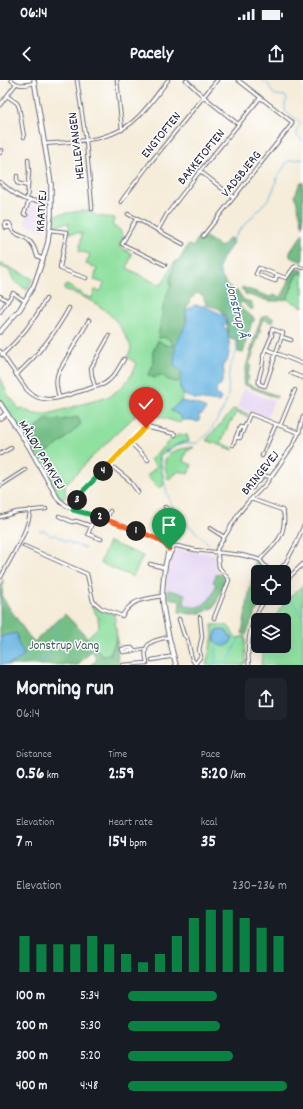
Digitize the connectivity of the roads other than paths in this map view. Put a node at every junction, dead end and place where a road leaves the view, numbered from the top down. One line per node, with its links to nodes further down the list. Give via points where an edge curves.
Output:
1 (11, 80): 9 (street)
2 (77, 80): 17 (street, HELLEVANGEN)
3 (116, 80): 15 (street)
4 (168, 80): 15 (street, via 139,117)
5 (186, 80): 11 (street)
6 (217, 80): 11 (street, ENGTOFTEN)
7 (238, 80): 12 (street)
8 (34, 82): 9 (street); 18 (street, KRATVEJ)
9 (16, 84): 10 (street)
10 (7, 96): 13 (street); 16 (street, via 19,107)
11 (204, 96): 14 (street); 29 (street, ENGTOFTEN)
12 (260, 98): 14 (street, BAKKETOFTEN); 26 (street, VADSBJERG, via 292,124)
13 (0, 105)
14 (238, 124): 22 (street, BAKKETOFTEN)
15 (122, 130): 17 (street)
16 (24, 137)
17 (86, 141): 18 (street); 30 (street, HELLEVANGEN)
18 (44, 144): 28 (street, KRATVEJ)
19 (2, 150): 20 (street)
20 (0, 153)
21 (28, 159): 25 (street)
22 (200, 171): 26 (street); 36 (street, BAKKETOFTEN)
23 (17, 176): 25 (street, via 17,183)
24 (0, 183): 27 (street)
25 (28, 186): 27 (street)
26 (234, 197): 37 (street, VADSBJERG)
27 (28, 201): 28 (street); 32 (street, via 24,214)
28 (52, 201): 35 (street, KRATVEJ)
29 (121, 202)
30 (92, 209)
31 (128, 214): 33 (street)
32 (26, 215)
33 (136, 218): 36 (street); 40 (street, via 122,244)
34 (10, 227): 39 (street, via 14,233 28,239 34,246 37,256)
35 (49, 230): 39 (street, KRATVEJ); 43 (street, via 67,232 60,268)
36 (158, 230): 38 (street)
37 (203, 236)
38 (183, 244)
39 (43, 259): 47 (street, KRATVEJ)
40 (165, 265)
41 (303, 268): 42 (street, via 294,267 286,278)
42 (277, 275): 42 (street, via 275,281 256,274 259,268)
43 (86, 278)
44 (0, 296): 46 (street)
45 (46, 299): 58 (street, via 30,324)
46 (8, 301): 47 (street, via 13,293); 49 (street)
47 (25, 301): 51 (street, KRATVEJ)
48 (70, 308): 62 (street, via 43,349)
49 (0, 312)
50 (89, 320): 66 (street, via 58,373 56,384)
51 (0, 332)
52 (109, 336): 64 (street, via 91,368)
53 (282, 337): 54 (street); 55 (street, via 283,333 272,329); 57 (street)
54 (291, 340)
55 (266, 349): 57 (street); 57 (street, via 258,380 259,384 265,386)
56 (0, 351): 58 (street)
57 (276, 352): 60 (street)
58 (2, 355): 62 (street)
59 (124, 359): 64 (street, via 115,376)
60 (303, 364)
61 (291, 373): 63 (street)
62 (16, 375): 66 (street, via 27,390 38,398)
63 (303, 378)
64 (95, 387): 66 (street)
65 (295, 390): 72 (street)
66 (59, 397)
67 (0, 403): 68 (street, MÅLØV PARKVEJ)
68 (6, 412): 70 (street); 91 (street, MÅLØV PARKVEJ, via 58,499)
69 (303, 416): 73 (street, BRINGEVEJ)
70 (0, 417)
71 (276, 424): 72 (street); 76 (street, via 250,414 240,438 236,436); 79 (street)
72 (280, 426): 73 (street)
73 (299, 433): 83 (street, BRINGEVEJ)
74 (175, 436): 75 (street, via 146,428)
75 (130, 442): 80 (street); 81 (street)
76 (232, 446)
77 (11, 448): 78 (street)
78 (0, 454)
79 (262, 456)
80 (148, 460)
81 (109, 464): 86 (street); 91 (street, via 79,495)
82 (25, 470): 84 (street)
83 (270, 478): 85 (street, via 263,475); 87 (street, BRINGEVEJ)
84 (0, 486)
85 (253, 488)
86 (138, 492)
87 (251, 499): 100 (street, BRINGEVEJ); 106 (street, via 284,513 280,537)
88 (165, 508): 101 (street, via 170,511)
89 (46, 509): 90 (street)
90 (30, 510): 95 (street); 113 (street, via 29,520 15,551)
91 (73, 510): 94 (street)
92 (110, 511): 96 (street)
93 (59, 516): 97 (street)
94 (95, 516): 96 (street); 97 (street)
95 (0, 517)
96 (107, 519): 101 (street)
97 (91, 526): 102 (street, via 88,534)
98 (303, 527): 110 (street)
99 (210, 528): 100 (street)
100 (224, 537): 105 (street, BRINGEVEJ)
101 (155, 538): 104 (street)
102 (101, 539)
103 (24, 546): 114 (street, via 87,574 93,601 105,610 122,616 133,603)
104 (171, 547): 105 (street); 111 (street)
105 (217, 552): 106 (street); 117 (street, via 219,567 229,580)
106 (260, 560): 109 (street)
107 (150, 564): 111 (street)
108 (303, 564): 112 (street)
109 (264, 565)
110 (284, 565)
111 (165, 568): 114 (street)
112 (291, 575)
113 (0, 576)
114 (162, 596): 119 (street)
115 (262, 605): 127 (street, via 252,625 248,647)
116 (200, 616): 124 (street, via 201,656)
117 (214, 618)
118 (179, 619): 124 (street)
119 (169, 637): 120 (street, via 151,643); 122 (street)
120 (146, 649): 121 (street); 125 (street, via 147,663)
121 (133, 651)
122 (174, 656): 123 (street); 126 (street)
123 (152, 660)
124 (196, 664)
125 (123, 665)
126 (176, 665)
127 (249, 665)

